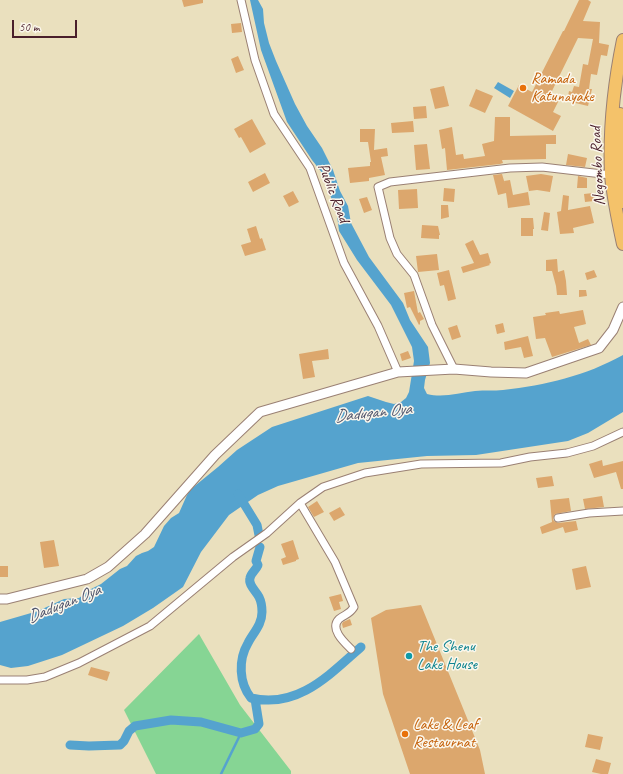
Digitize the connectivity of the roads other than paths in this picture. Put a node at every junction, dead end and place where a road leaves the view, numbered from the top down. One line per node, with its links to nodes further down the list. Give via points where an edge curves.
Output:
1 (242, 0): 9 (street, Public Road, via 255,60 274,114 310,168 344,263 378,326)
2 (623, 40): 4 (highway, Negombo Road, via 614,90)
3 (623, 87): 5 (highway, Negombo Road, via 619,155)
4 (611, 175): 6 (highway, Negombo Road); 8 (street, via 542,167 510,168 390,182 378,187 390,238 397,254 414,275 432,325)
5 (623, 202)
6 (623, 244)
7 (623, 307): 8 (street, via 613,330 599,348 526,373)
8 (454, 369): 9 (street)
9 (398, 372): 14 (street, via 260,412 215,455 146,534 108,567 87,579)
10 (623, 432): 11 (street, via 593,446 567,453 502,463 421,464 365,472 323,487)
11 (300, 503): 15 (street, via 335,562 354,607 336,624 338,634); 16 (street, via 267,533 233,557 150,626 80,663 45,677)
12 (623, 512): 13 (street, via 589,513)
13 (558, 518)
14 (0, 599)
15 (351, 650)
16 (0, 680)

